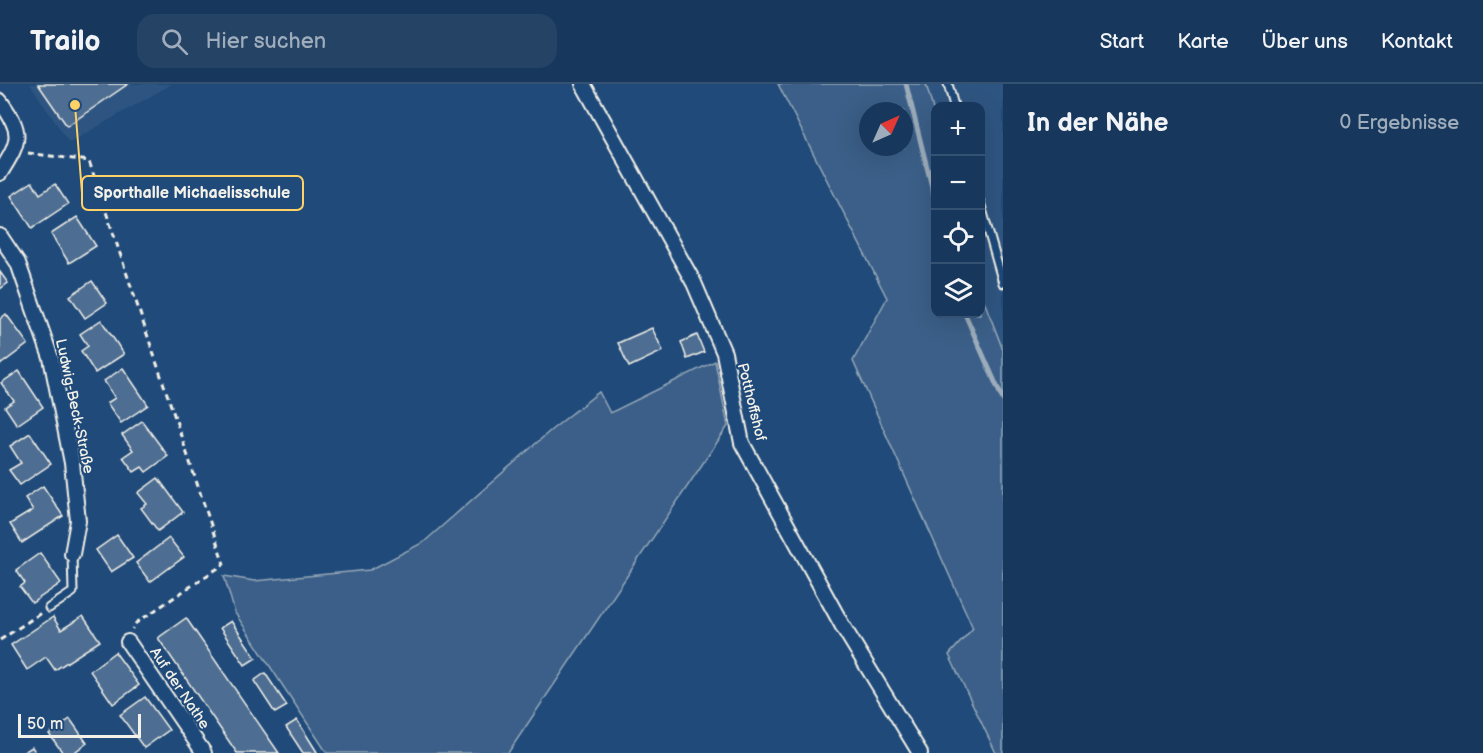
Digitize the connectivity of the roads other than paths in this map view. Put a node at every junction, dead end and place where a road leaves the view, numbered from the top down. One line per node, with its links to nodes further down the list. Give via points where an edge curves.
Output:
1 (583, 84): 13 (street, Potthoffshof, via 694,283 724,353 742,443 842,625)
2 (948, 84): 4 (lane)
3 (0, 100): 5 (street, via 18,132 14,151)
4 (953, 102)
5 (0, 173)
6 (983, 210): 8 (lane)
7 (0, 236): 9 (street, Ludwig-Beck-Straße, via 18,263 51,358 72,463 78,521)
8 (1003, 283)
9 (72, 554): 10 (lane, via 73,592)
10 (49, 608)
11 (128, 642): 12 (street, Auf der Nathe)
12 (204, 753)
13 (920, 753)

